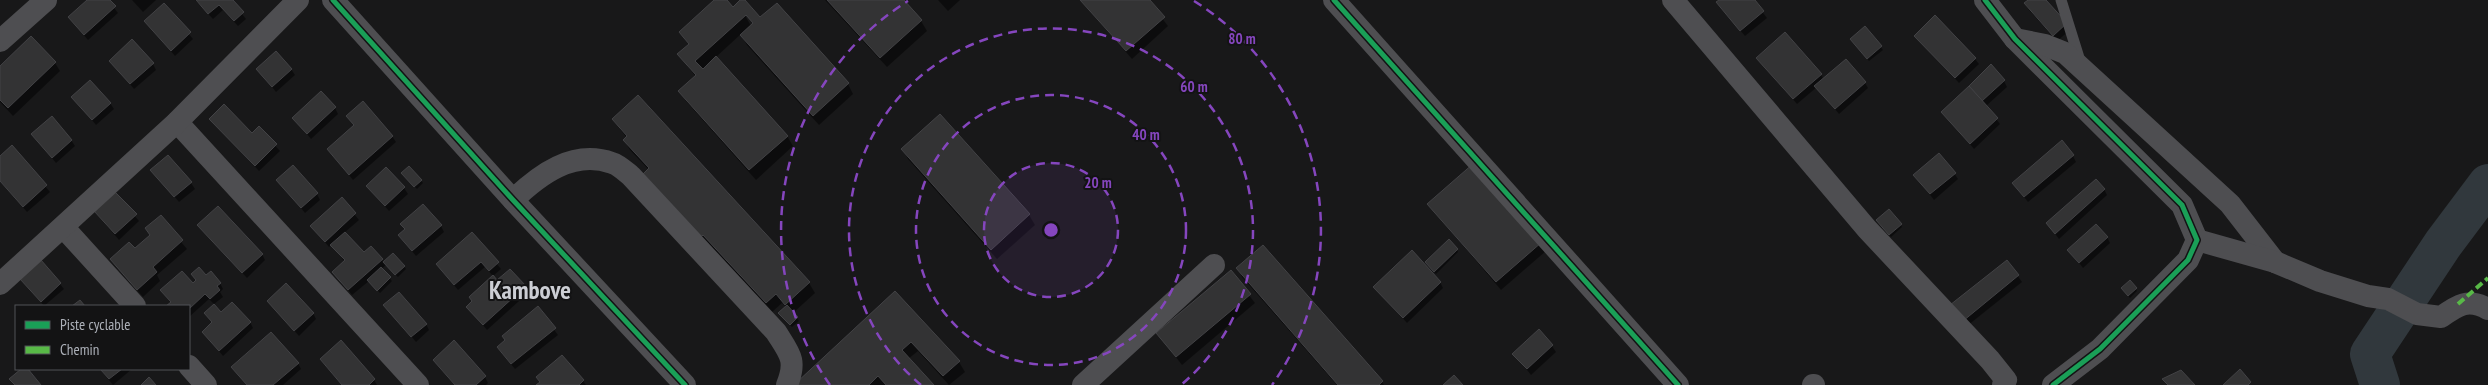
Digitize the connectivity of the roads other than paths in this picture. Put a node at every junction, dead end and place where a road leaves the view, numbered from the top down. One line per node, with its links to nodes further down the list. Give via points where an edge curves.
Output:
1 (46, 0): 9 (street)
2 (298, 0): 11 (street)
3 (333, 0): 12 (street)
4 (1334, 0): 27 (street)
5 (1673, 0): 21 (street, via 1867,229 1967,334)
6 (1985, 0): 8 (street)
7 (2061, 0): 10 (lane)
8 (2015, 39): 10 (street, via 2065,53); 14 (street, via 2182,205)
9 (0, 41)
10 (2082, 70): 15 (street, via 2230,204)
11 (177, 122): 13 (street); 23 (street)
12 (513, 200): 24 (street); 25 (street, via 537,178 563,163 591,160 613,163 631,176 776,332 789,353 793,369)
13 (64, 228): 17 (street); 18 (street)
14 (2198, 240): 15 (street); 28 (street, via 2188,260 2100,350)
15 (2275, 262): 19 (street, via 2320,281 2388,299 2417,314 2441,317 2458,304 2478,303)
16 (1214, 265): 26 (street)
17 (0, 284)
18 (134, 305)
19 (2488, 308)
20 (190, 367): 22 (street)
21 (2007, 383)
22 (206, 385)
23 (418, 385)
24 (685, 385)
25 (787, 385)
26 (1083, 385)
27 (1678, 385)
28 (2053, 385)

